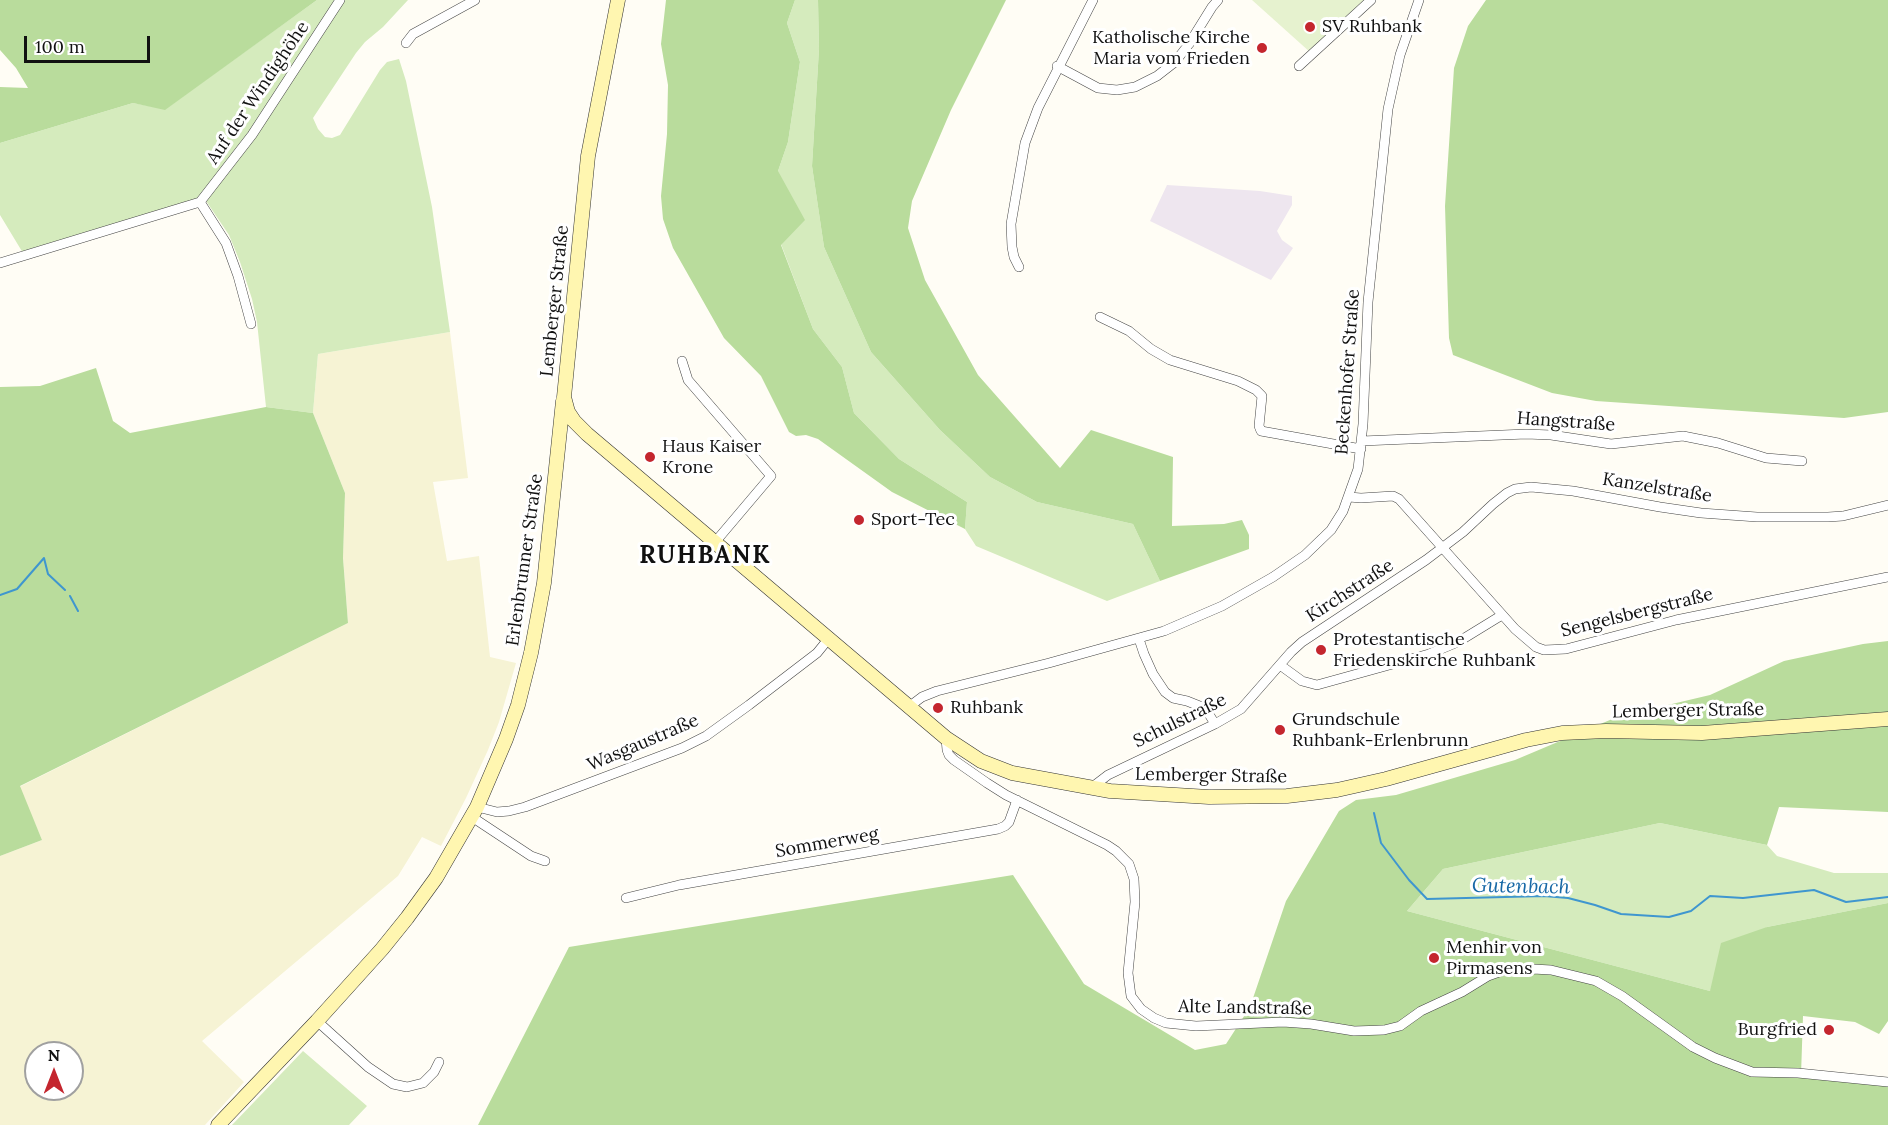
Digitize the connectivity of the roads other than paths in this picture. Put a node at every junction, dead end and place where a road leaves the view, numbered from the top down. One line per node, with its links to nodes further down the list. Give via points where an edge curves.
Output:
1 (340, 0): 11 (street, Auf der Windighöhe, via 258,127)
2 (475, 0): 8 (street, via 412,34)
3 (618, 0): 17 (main road, Lemberger Straße, via 588,156)
4 (1093, 0): 9 (street)
5 (1218, 0): 9 (street, via 1175,62 1136,87 1098,88)
6 (1371, 0): 10 (street)
7 (1419, 0): 20 (street, Beckenhofer Straße, via 1400,55 1388,109 1368,302)
8 (406, 43)
9 (1058, 66): 13 (street, via 1029,131 1021,164 1011,236)
10 (1299, 66)
11 (200, 202): 12 (street); 15 (street, via 226,243)
12 (0, 263)
13 (1019, 267)
14 (1100, 317): 20 (street, Hangstraße, via 1129,331 1170,360 1256,390 1262,396 1261,431)
15 (251, 324)
16 (682, 361): 24 (street, via 688,380 771,476)
17 (564, 397): 18 (main road, Lemberger Straße); 19 (main road, Erlenbrunner Straße)
18 (574, 421): 19 (main road); 24 (main road, Lemberger Straße)
19 (559, 436): 37 (main road, Erlenbrunner Straße, via 544,583 531,653 506,739)
20 (1361, 445): 21 (street, Hangstraße, via 1526,434 1611,444 1683,436 1766,458); 22 (street, Beckenhofer Straße)
21 (1802, 461)
22 (1349, 496): 25 (street, Sengelsbergstraße, via 1396,497); 29 (street, Beckenhofer Straße, via 1330,530 1288,568 1222,606)
23 (1888, 505): 25 (street, Kanzelstraße, via 1828,517 1729,515 1522,487 1507,493)
24 (716, 541): 28 (main road, Lemberger Straße)
25 (1442, 549): 27 (street, Sengelsbergstraße); 30 (street, Kirchstraße, via 1302,642)
26 (1888, 577): 27 (street, Sengelsbergstraße, via 1676,620 1559,650 1536,647)
27 (1502, 615): 30 (street, via 1458,642 1429,654 1317,685 1302,681)
28 (830, 637): 31 (main road, Lemberger Straße); 37 (street, Wasgaustraße, via 817,653 699,740 525,807 509,812)
29 (1139, 639): 31 (street, Beckenhofer Straße, via 937,691); 33 (street, via 1165,692 1202,707)
30 (1280, 665): 33 (street, Schulstraße, via 1247,704)
31 (910, 706): 34 (main road, Lemberger Straße)
32 (1888, 719): 35 (main road, Lemberger Straße, via 1702,733 1562,733 1386,779 1287,796 1209,797)
33 (1215, 724): 35 (street, Schulstraße, via 1108,775)
34 (946, 738): 35 (main road, Lemberger Straße, via 981,761 1012,773); 36 (street, Alte Landstraße, via 947,750 954,760)
35 (1091, 788)
36 (1017, 800): 39 (street, Sommerweg, via 1009,822 998,829 679,885); 42 (street, Alte Landstraße, via 1107,845 1129,864 1135,902 1128,973 1131,996 1142,1009 1166,1023 1196,1026 1283,1022 1354,1031 1384,1030 1400,1026 1488,976 1502,971 1551,970 1596,981 1693,1047 1752,1072)
37 (474, 812): 38 (street, via 531,856); 40 (main road, Erlenbrunner Straße, via 422,899)
38 (545, 861)
39 (626, 898)
40 (317, 1021): 41 (street, via 393,1084 407,1087 423,1083); 43 (main road, Erlenbrunner Straße)
41 (439, 1062)
42 (1888, 1082)
43 (218, 1125)

